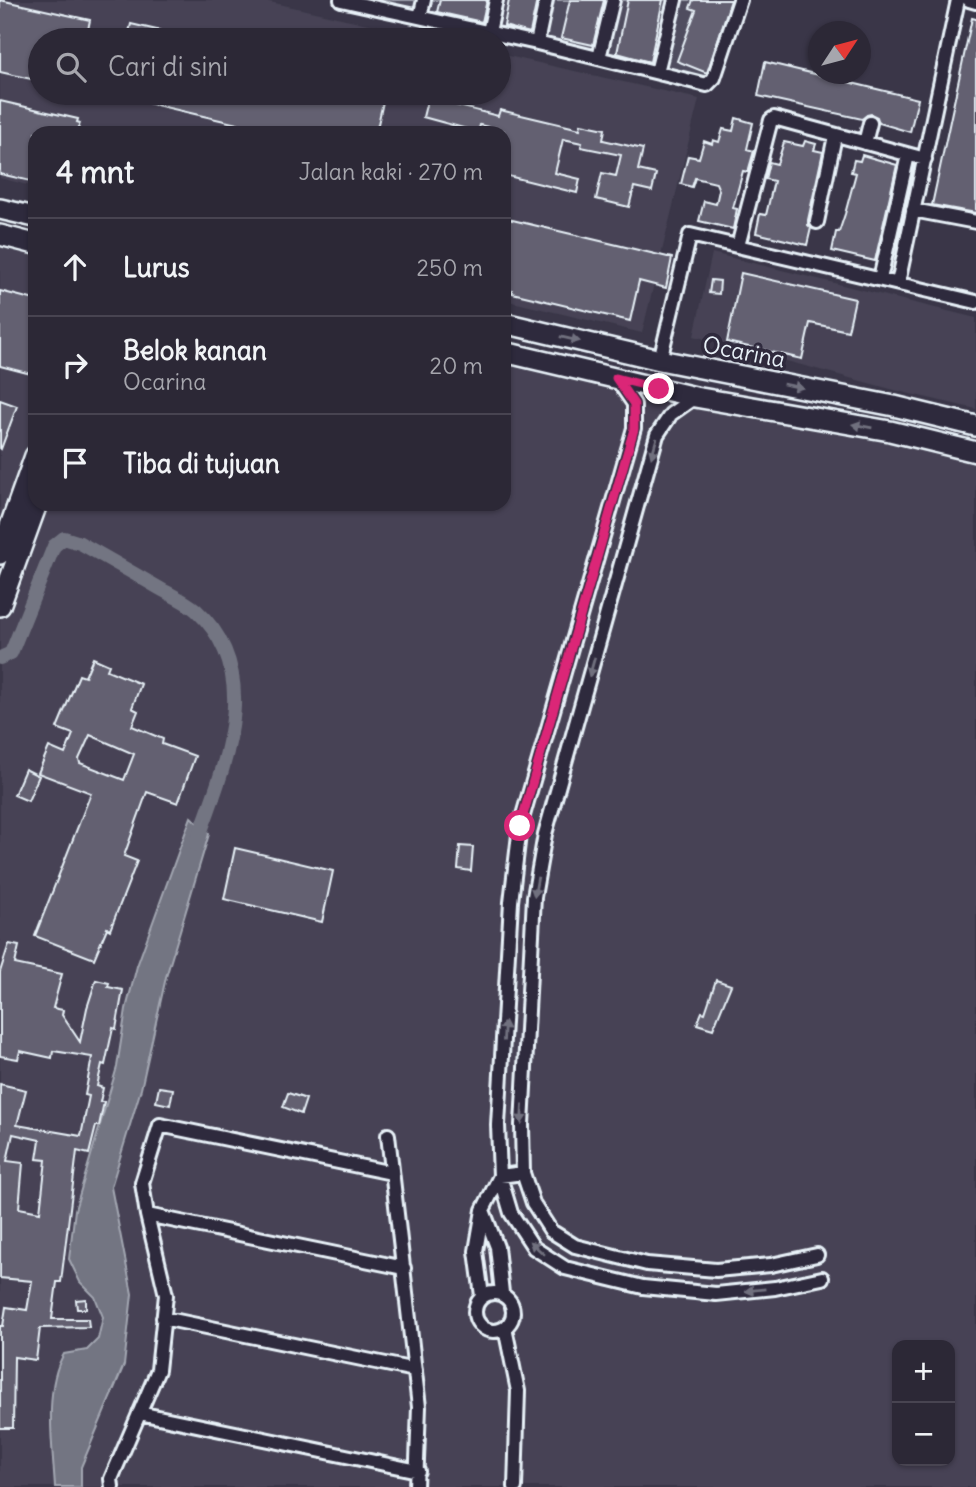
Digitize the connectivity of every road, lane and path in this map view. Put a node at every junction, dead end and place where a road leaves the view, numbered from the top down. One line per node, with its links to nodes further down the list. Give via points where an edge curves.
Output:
1 (341, 0): 12 (street)
2 (402, 0): 12 (street)
3 (424, 0): 13 (street)
4 (496, 0): 15 (street)
5 (547, 0): 17 (street)
6 (612, 0): 18 (street)
7 (675, 0): 19 (street)
8 (740, 0): 19 (street, via 711,82 707,85)
9 (958, 0): 24 (street)
10 (969, 0): 11 (street)
11 (976, 2)
12 (399, 13): 13 (street)
13 (420, 18): 14 (street)
14 (469, 28)
15 (489, 28)
16 (511, 37): 17 (street)
17 (537, 43): 18 (street)
18 (599, 58): 19 (street)
19 (657, 72)
20 (870, 123): 22 (street)
21 (835, 136): 22 (street); 28 (street); 32 (street, via 772,119)
22 (865, 143): 23 (street)
23 (908, 155): 24 (street); 33 (street)
24 (925, 159): 26 (street)
25 (0, 209): 27 (main road)
26 (913, 210): 29 (street); 34 (street)
27 (28, 215)
28 (817, 222)
29 (976, 222)
30 (0, 235): 31 (main road)
31 (28, 242)
32 (738, 246): 33 (street); 38 (street, via 690,235)
33 (880, 279): 34 (street)
34 (898, 283): 35 (street)
35 (976, 302)
36 (511, 325): 38 (main road, Ocarina, one-way to 38)
37 (511, 354): 39 (main road)
38 (660, 360): 41 (main road, Ocarina, one-way to 41)
39 (616, 378): 40 (main road); 49 (street, via 634,404 634,429 520,826)
40 (695, 397): 43 (main road, one-way to 40); 50 (street, one-way to 50, via 671,414 657,435 545,834 534,897)
41 (894, 406): 42 (main road, Ocarina); 43 (main road)
42 (976, 425)
43 (890, 431): 44 (main road)
44 (976, 452)
45 (28, 476): 47 (main road)
46 (34, 511): 48 (main road)
47 (0, 554)
48 (0, 606)
49 (506, 988): 50 (street); 54 (street, one-way to 49, via 498,1125)
50 (529, 989): 52 (street, one-way to 52)
51 (388, 1135): 53 (street)
52 (523, 1172): 54 (street); 57 (street, via 533,1203 551,1231 575,1246 647,1264 716,1270)
53 (392, 1173): 56 (street, via 160,1125 142,1183); 58 (street)
54 (500, 1176): 55 (street); 59 (street, one-way to 54, via 716,1294 643,1287 565,1268 534,1248 511,1213)
55 (483, 1210): 60 (street, via 497,1247); 61 (street, via 476,1251)
56 (147, 1215): 58 (street); 62 (street, via 166,1295)
57 (817, 1255)
58 (404, 1268): 64 (street)
59 (822, 1278)
60 (502, 1293): 61 (street); 63 (street, via 513,1307)
61 (482, 1296): 63 (street, via 475,1309 478,1323 491,1331)
62 (163, 1318): 64 (street); 65 (street, via 158,1370)
63 (505, 1328): 69 (street, via 518,1391)
64 (415, 1370): 66 (street)
65 (139, 1413): 66 (street); 67 (street)
66 (418, 1471): 68 (street)
67 (111, 1487)
68 (416, 1487)
69 (515, 1487)

